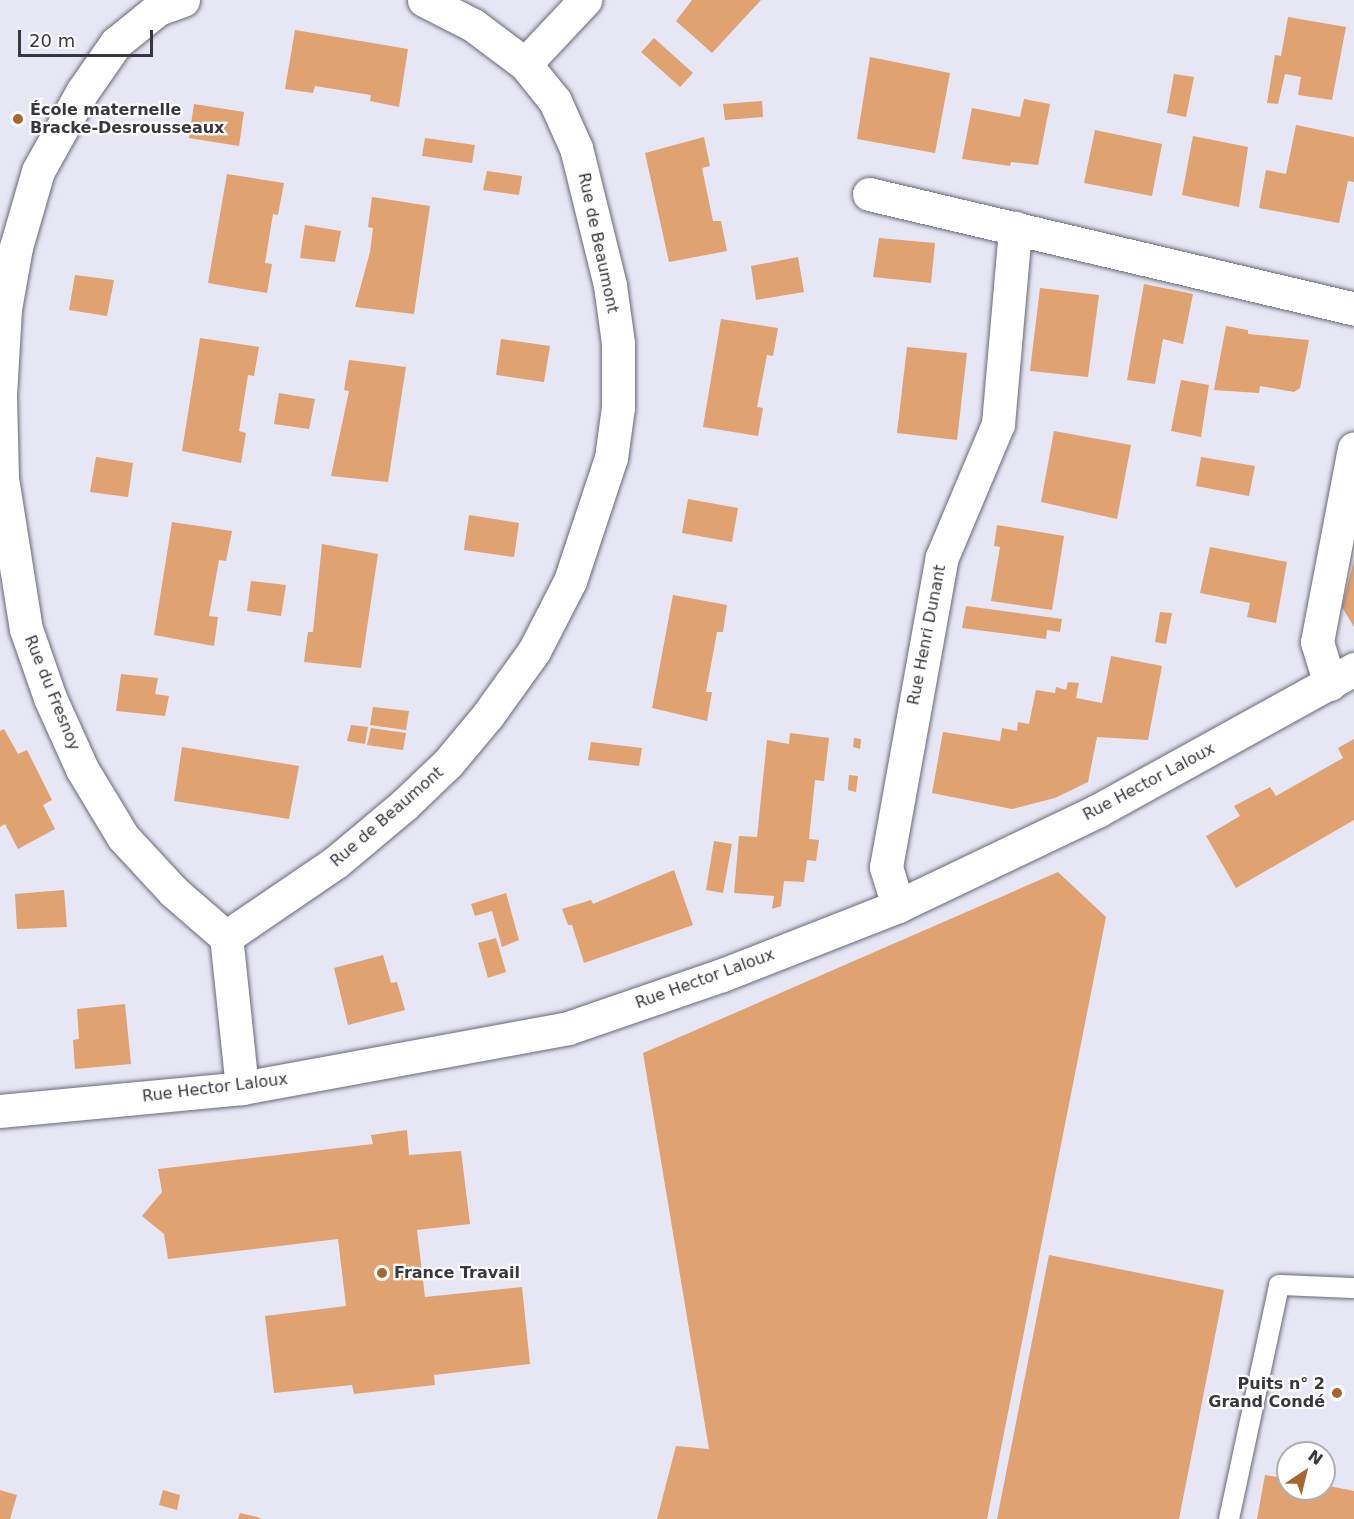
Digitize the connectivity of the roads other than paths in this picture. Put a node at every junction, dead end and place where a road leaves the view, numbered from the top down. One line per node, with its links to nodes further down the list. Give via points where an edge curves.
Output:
1 (424, 0): 4 (street, Rue de Beaumont, via 472,25)
2 (585, 0): 4 (street)
3 (164, 3): 11 (street, Rue du Fresnoy, via 116,44 82,92 38,171 16,247 5,309 0,396 2,478 26,629 50,698 82,769 123,837 174,892)
4 (525, 64): 11 (street, Rue de Beaumont, via 555,101 576,148 610,285 618,344 618,407 611,458 598,503 570,581 534,651 448,763 336,862)
5 (869, 194): 6 (street)
6 (1015, 228): 7 (street); 10 (street, Rue Henri Dunant, via 998,424 942,557 886,867)
7 (1354, 309)
8 (1354, 448): 9 (street, via 1317,642)
9 (1342, 676): 10 (street, Rue Hector Laloux, via 1097,811)
10 (898, 906): 12 (street, Rue Hector Laloux, via 722,975 568,1028)
11 (226, 937): 12 (street)
12 (242, 1088): 13 (street, Rue Hector Laloux)
13 (0, 1111)
14 (1354, 1288): 15 (lane, via 1279,1285)
15 (1228, 1519)

